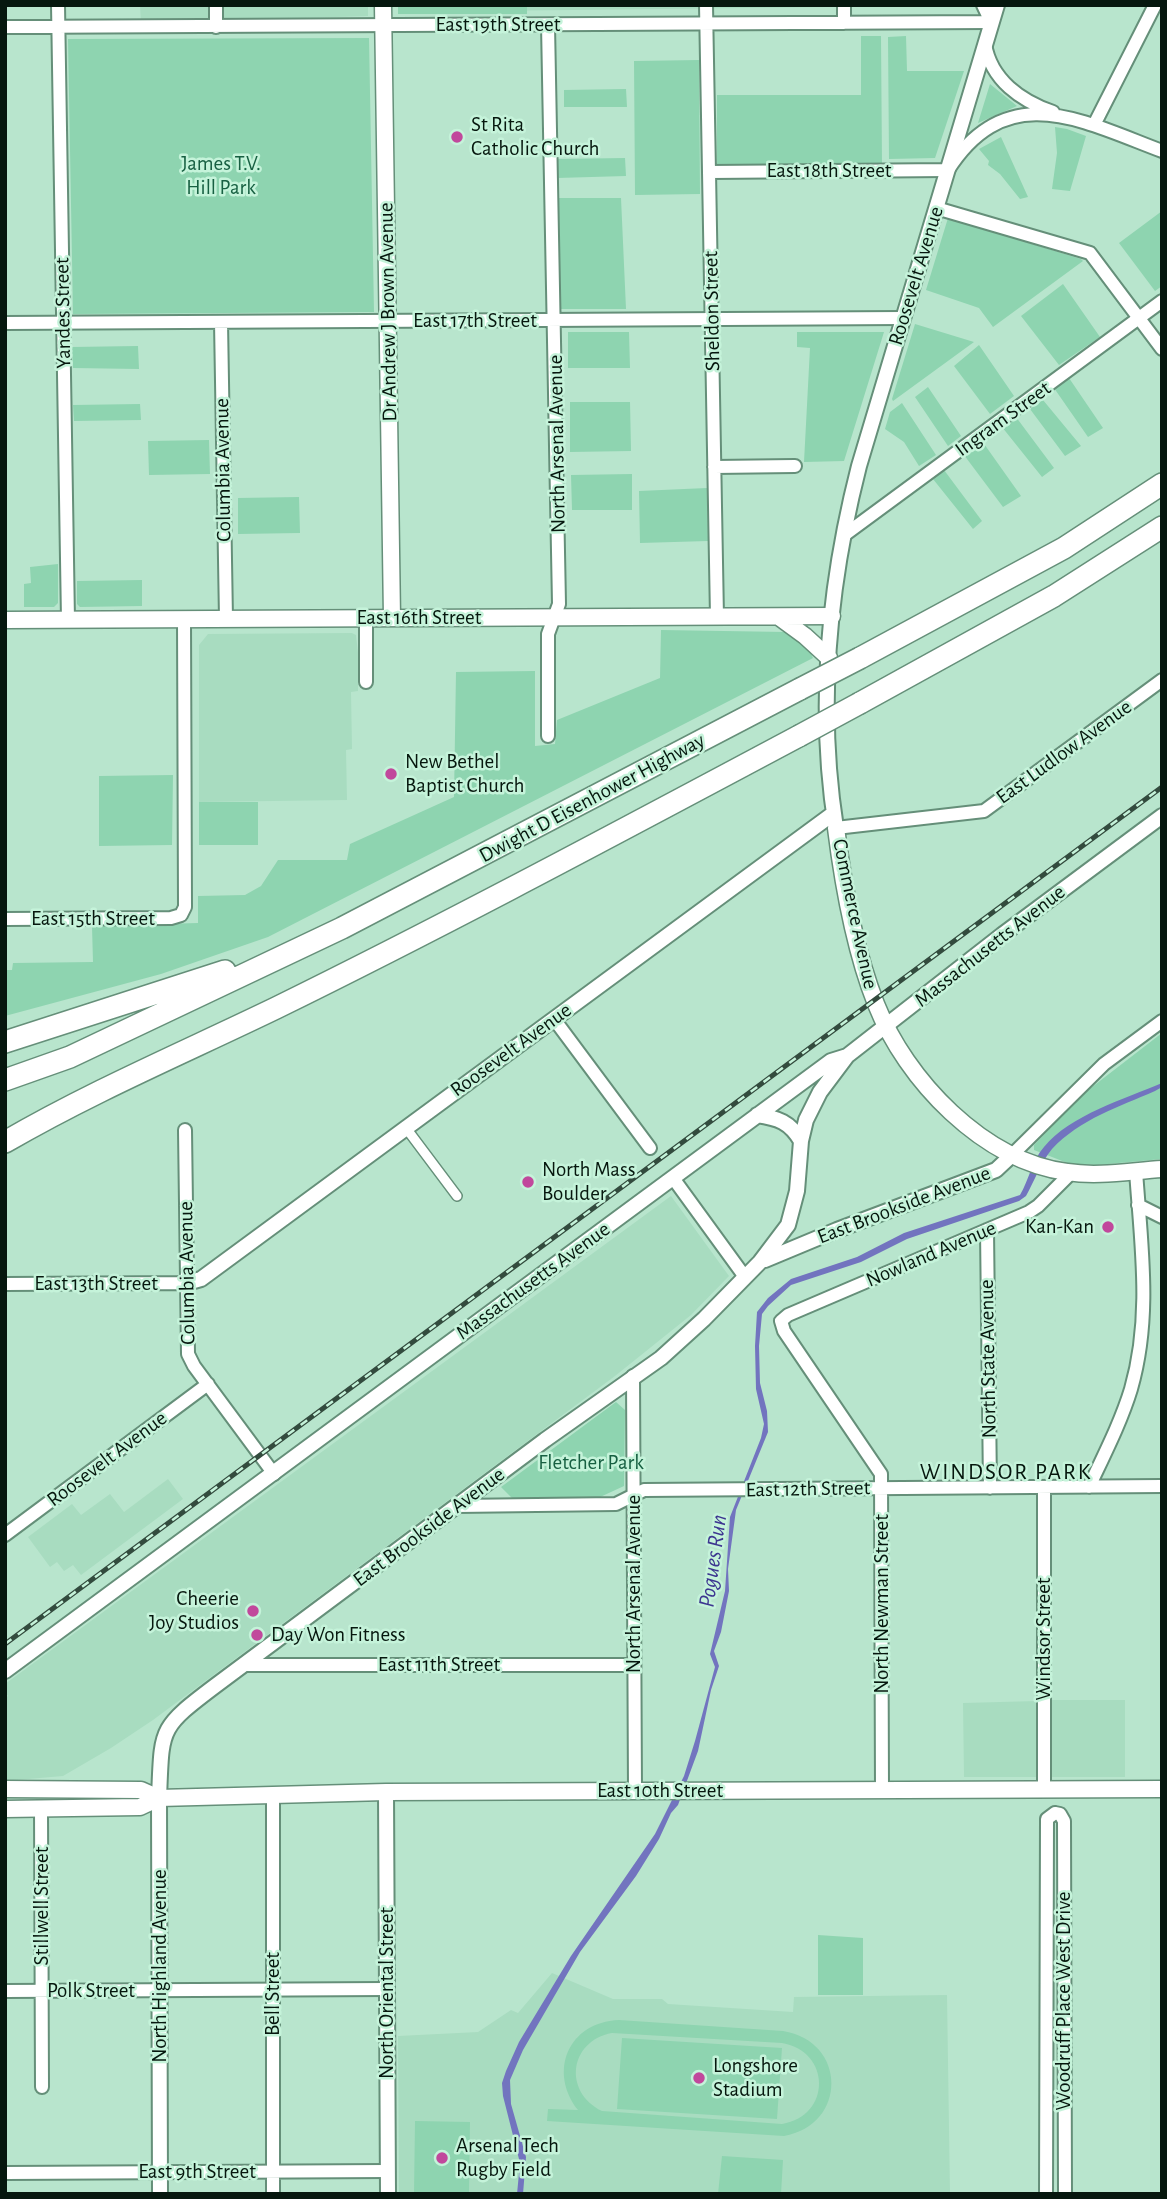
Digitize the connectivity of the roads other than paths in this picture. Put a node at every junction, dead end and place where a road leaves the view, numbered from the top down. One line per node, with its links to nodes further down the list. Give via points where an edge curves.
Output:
1 (58, 5): 15 (street, Yandes Street)
2 (216, 5): 16 (street)
3 (383, 5): 12 (main road, Dr Andrew J Brown Avenue)
4 (706, 5): 11 (street, Sheldon Street)
5 (844, 5): 10 (street)
6 (983, 5): 9 (street)
7 (997, 5): 9 (street)
8 (1155, 5): 19 (street)
9 (992, 22): 10 (street, East 19th Street); 17 (street)
10 (844, 23): 11 (street, East 19th Street)
11 (707, 24): 13 (street, East 19th Street); 22 (street, Sheldon Street)
12 (383, 25): 13 (street, East 19th Street); 16 (street, East 19th Street); 29 (main road, Dr Andrew J Brown Avenue)
13 (548, 25): 28 (street, North Arsenal Avenue)
14 (5, 27): 15 (street, East 19th Street)
15 (59, 27): 16 (street, East 19th Street); 32 (street, Yandes Street)
16 (216, 27)
17 (985, 44): 18 (street, via 1002,82 1037,105); 21 (street)
18 (1063, 115): 19 (street, Roosevelt Avenue); 21 (street, Roosevelt Avenue, via 1032,114 994,125 969,143)
19 (1094, 125): 20 (street, Roosevelt Avenue)
20 (1162, 151)
21 (948, 170): 22 (street, East 18th Street); 23 (street, Roosevelt Avenue)
22 (710, 172): 27 (street, Sheldon Street)
23 (936, 208): 25 (street, Roosevelt Avenue); 26 (street, via 1090,253)
24 (1162, 301): 26 (street, Ingram Street)
25 (903, 317): 27 (street, East 17th Street); 38 (street, Roosevelt Avenue)
26 (1138, 318): 33 (street); 38 (street, Ingram Street)
27 (712, 319): 28 (street, East 17th Street); 35 (street, Sheldon Street)
28 (555, 320): 29 (street, East 17th Street); 44 (street, North Arsenal Avenue, via 559,604)
29 (388, 321): 30 (street, East 17th Street); 43 (main road, Dr Andrew J Brown Avenue)
30 (221, 322): 32 (street, East 17th Street); 45 (street, Columbia Avenue)
31 (5, 323): 32 (street, East 17th Street)
32 (63, 323): 47 (street, Yandes Street)
33 (1162, 349)
34 (795, 466): 35 (street)
35 (714, 467): 40 (street, Sheldon Street)
36 (1162, 484): 56 (highway, Dwight D Eisenhower Highway, bridge, via 1064,548)
37 (1162, 527): 63 (highway, Dwight D Eisenhower Highway, bridge, via 1054,596 799,736 288,1002)
38 (843, 536): 39 (street, Roosevelt Avenue)
39 (832, 616): 41 (main road, East 16th Street); 49 (street, Commerce Avenue)
40 (718, 617): 41 (main road, East 16th Street); 44 (main road, East 16th Street)
41 (779, 617): 49 (main road)
42 (366, 618): 43 (main road, East 16th Street); 45 (main road, East 16th Street); 51 (street)
43 (392, 618): 44 (main road, East 16th Street)
44 (553, 618): 52 (street, North Arsenal Avenue, via 548,634)
45 (226, 619): 48 (main road, East 16th Street)
46 (5, 620): 47 (main road, East 16th Street)
47 (68, 620): 48 (main road, East 16th Street)
48 (184, 620): 55 (street, East 15th Street, via 185,907 181,915)
49 (829, 658): 54 (street, Commerce Avenue, via 828,736)
50 (1162, 680): 54 (street, East Ludlow Avenue, via 984,811)
51 (366, 682)
52 (548, 736)
53 (1162, 816): 59 (street, Massachusetts Avenue)
54 (835, 820): 57 (street, Roosevelt Avenue); 59 (main road, Commerce Avenue, via 862,960)
55 (5, 919)
56 (342, 928): 60 (highway, via 241,966); 62 (highway, Dwight D Eisenhower Highway, via 70,1057)
57 (554, 1019): 65 (street, Roosevelt Avenue); 70 (street)
58 (1162, 1021): 71 (street, East Brookside Avenue, via 1104,1064)
59 (887, 1026): 61 (street, Massachusetts Avenue); 71 (main road, Commerce Avenue, via 913,1068 943,1103 984,1140)
60 (5, 1042)
61 (847, 1056): 64 (street, Massachusetts Avenue, via 831,1061); 68 (street, East Brookside Avenue, via 812,1104)
62 (5, 1080)
63 (84, 1098): 66 (highway); 69 (highway)
64 (758, 1115): 68 (street, via 785,1122); 75 (street, Massachusetts Avenue)
65 (406, 1128): 76 (street); 82 (street, Roosevelt Avenue, via 201,1279)
66 (5, 1129)
67 (185, 1130): 82 (street, Columbia Avenue)
68 (801, 1141): 80 (street, East Brookside Avenue, via 792,1213)
69 (5, 1142)
70 (650, 1148)
71 (1012, 1155): 74 (main road); 80 (street, East Brookside Avenue, via 996,1170)
72 (1162, 1169): 73 (main road)
73 (1136, 1171): 74 (main road); 77 (street)
74 (1065, 1172): 79 (street, Nowland Avenue, via 1032,1210)
75 (673, 1178): 81 (street); 87 (street, Massachusetts Avenue)
76 (457, 1196)
77 (1138, 1205): 78 (street); 89 (street, via 1144,1290 1141,1344 1128,1397)
78 (1162, 1217)
79 (987, 1230): 84 (street, Nowland Avenue); 91 (street, North State Avenue)
80 (760, 1262): 81 (street, East Brookside Avenue)
81 (745, 1277): 85 (street, East Brookside Avenue, via 676,1345)
82 (187, 1283): 83 (street, East 13th Street); 86 (street, Columbia Avenue, via 187,1350)
83 (5, 1284)
84 (781, 1321): 90 (street, North Newman Street, via 782,1329 881,1474)
85 (633, 1376): 93 (street, North Arsenal Avenue); 94 (street, East Brookside Avenue)
86 (208, 1384): 87 (street, Columbia Avenue); 95 (street, Roosevelt Avenue)
87 (274, 1474): 98 (street, Massachusetts Avenue)
88 (1162, 1486): 89 (street, East 12th Street)
89 (1089, 1487): 92 (street, East 12th Street)
90 (881, 1488): 91 (street, East 12th Street); 93 (street, East 12th Street, via 644,1490); 104 (street, North Newman Street)
91 (990, 1488): 92 (street, East 12th Street)
92 (1044, 1488): 102 (street, Windsor Street)
93 (633, 1495): 94 (street, East 12th Street, via 616,1504); 97 (street, North Arsenal Avenue)
94 (457, 1506): 96 (street, East Brookside Avenue)
95 (5, 1535)
96 (244, 1665): 97 (street, East 11th Street); 99 (street, East Brookside Avenue, via 178,1714)
97 (634, 1665): 103 (street, North Arsenal Avenue)
98 (5, 1671)
99 (163, 1739): 107 (street, North Highland Avenue)
100 (5, 1789): 107 (main road, East 10th Street, via 141,1790)
101 (1162, 1789): 102 (main road, East 10th Street)
102 (1050, 1790): 104 (main road, East 10th Street); 110 (street, Woodruff Place West Drive)
103 (635, 1791): 104 (main road, East 10th Street); 105 (main road, East 10th Street)
104 (882, 1791)
105 (386, 1792): 106 (main road, East 10th Street); 111 (street, North Oriental Street)
106 (273, 1795): 107 (main road, East 10th Street); 113 (street, Bell Street)
107 (159, 1798): 108 (main road, East 10th Street, via 140,1807); 112 (street, North Highland Avenue)
108 (41, 1808): 109 (main road, East 10th Street); 115 (street, Stillwell Street)
109 (5, 1809)
110 (1055, 1813): 124 (street, Woodruff Place West Drive, via 1047,1819); 125 (street, Woodruff Place West Drive, via 1064,1821)
111 (387, 1989): 113 (street, Polk Street); 117 (street, North Oriental Street)
112 (160, 1990): 113 (street, Polk Street); 115 (street, Polk Street); 118 (street, North Highland Avenue)
113 (273, 1990): 119 (street, Bell Street)
114 (5, 1991): 115 (street, Polk Street)
115 (42, 1991): 116 (street, Stillwell Street)
116 (42, 2087)
117 (388, 2171): 119 (street, East 9th Street); 123 (street, North Oriental Street)
118 (160, 2172): 119 (street, East 9th Street); 120 (street, East 9th Street); 121 (street, North Highland Avenue)
119 (273, 2172): 122 (street, Bell Street)
120 (5, 2173)
121 (160, 2194)
122 (273, 2194)
123 (388, 2194)
124 (1046, 2194)
125 (1065, 2194)

